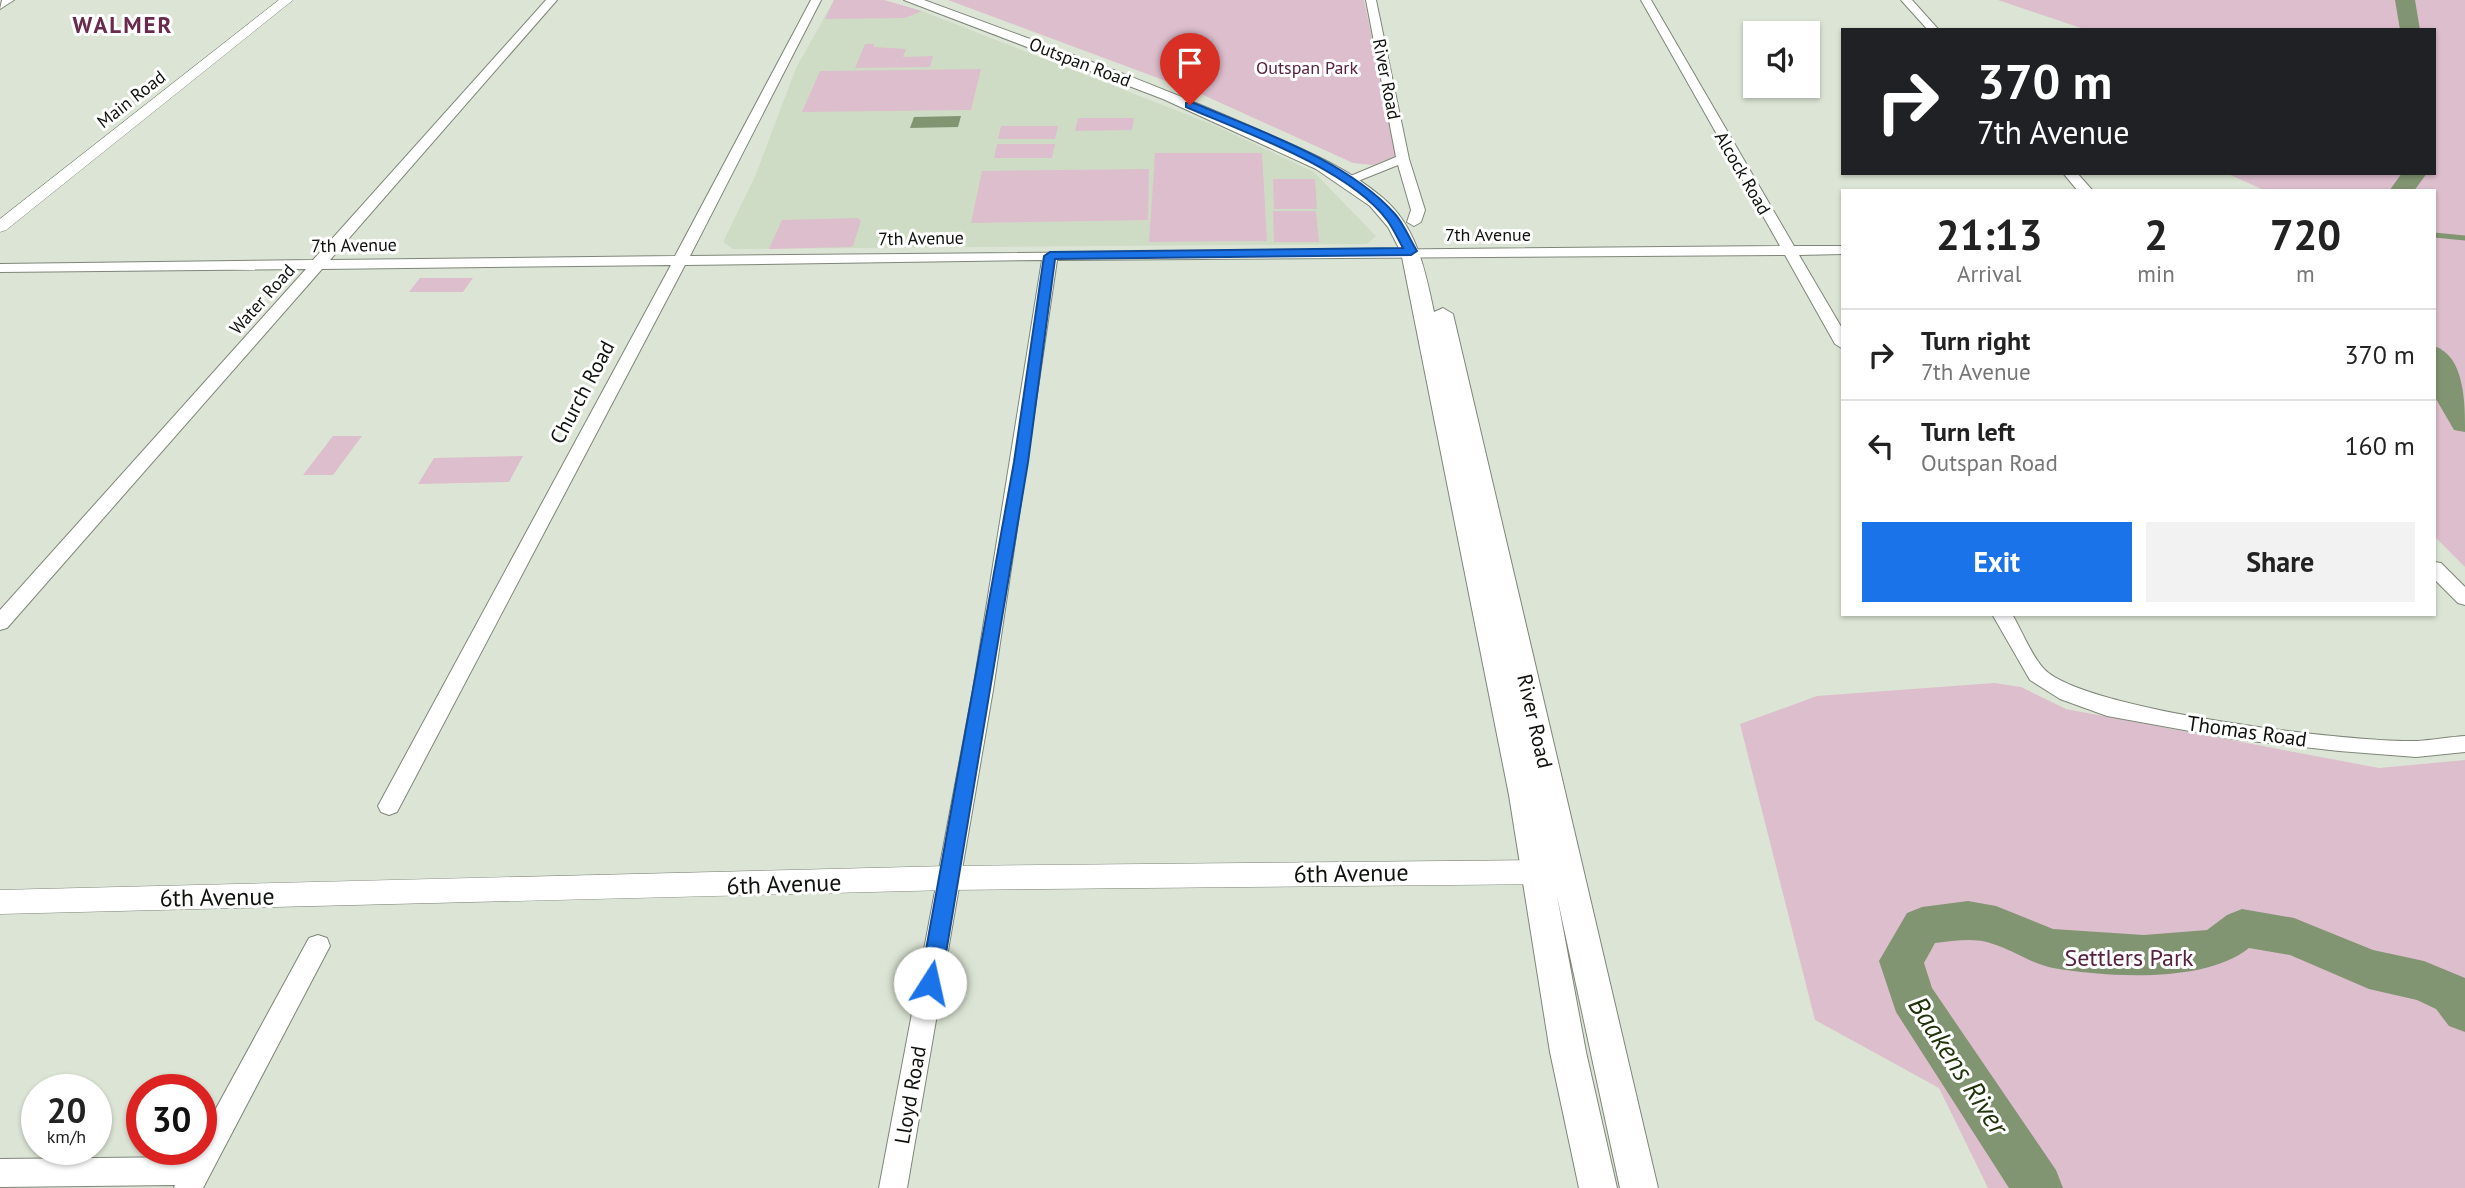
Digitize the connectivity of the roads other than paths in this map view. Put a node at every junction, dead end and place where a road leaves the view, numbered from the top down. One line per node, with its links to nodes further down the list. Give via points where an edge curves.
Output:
1 (9, 0): 9 (street)
2 (287, 0): 16 (street, Main Road)
3 (552, 0): 22 (street, Water Road)
4 (816, 0): 21 (street, Church Road)
5 (1371, 0): 11 (street, River Road)
6 (1646, 0): 18 (street, Alcock Road)
7 (1906, 0): 10 (street)
8 (924, 1): 13 (main road, Outspan Road, via 1216,115)
9 (0, 6)
10 (1932, 28)
11 (1403, 159): 13 (street); 15 (street, River Road, via 1418,210)
12 (2071, 175): 14 (street)
13 (1354, 177): 15 (main road, Outspan Road, via 1387,192); 19 (main road, Outspan Road)
14 (2084, 189)
15 (1414, 222): 19 (main road, Outspan Road)
16 (0, 227)
17 (1841, 250): 18 (street, 7th Avenue)
18 (1788, 251): 19 (street, 7th Avenue); 24 (street, Alcock Road)
19 (1419, 253): 20 (street, 7th Avenue); 25 (main road, River Road)
20 (1050, 256): 21 (street, 7th Avenue); 34 (street, Lloyd Road, via 1021,462)
21 (680, 260): 22 (street, 7th Avenue); 31 (street, Church Road)
22 (318, 264): 23 (street, 7th Avenue); 29 (street, Water Road)
23 (0, 268)
24 (1841, 341)
25 (1486, 553): 32 (main road, River Road); 33 (main road, River Road)
26 (2436, 570): 27 (street)
27 (2465, 598)
28 (2003, 616): 30 (street, Thomas Road, via 2038,675 2088,703 2222,729 2416,749)
29 (0, 623)
30 (2465, 744)
31 (389, 806)
32 (1569, 872): 33 (street, 6th Avenue); 37 (main road, River Road)
33 (1535, 873): 34 (street, 6th Avenue); 38 (main road, River Road)
34 (949, 878): 35 (street, 6th Avenue); 41 (street, Lloyd Road)
35 (0, 902)
36 (318, 946): 40 (street)
37 (1606, 1051): 38 (main road); 43 (main road, River Road)
38 (1568, 1052): 42 (main road, River Road)
39 (0, 1173): 40 (street)
40 (193, 1179)
41 (893, 1188)
42 (1598, 1188)
43 (1639, 1188)

